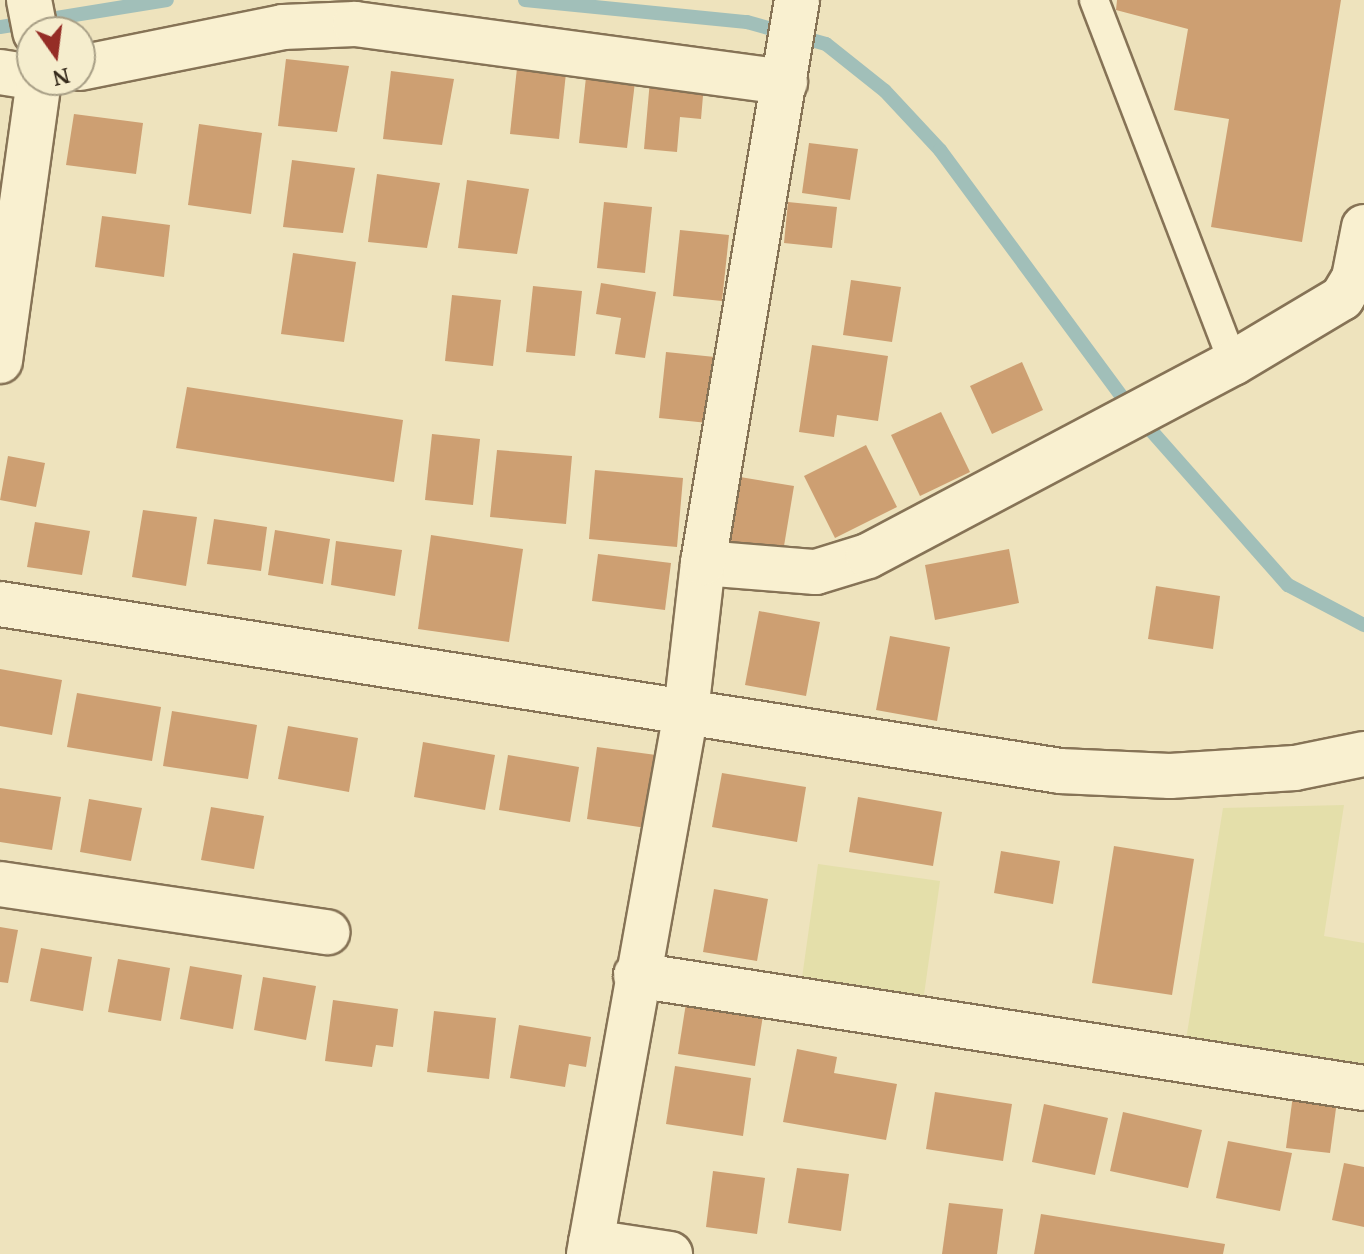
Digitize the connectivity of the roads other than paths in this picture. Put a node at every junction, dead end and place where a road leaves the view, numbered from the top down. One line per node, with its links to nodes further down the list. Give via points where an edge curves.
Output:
1 (797, 0): 4 (street)
2 (1094, 0): 8 (lane)
3 (96, 65): 4 (street, via 283,27 355,24)
4 (785, 76): 9 (street)
5 (37, 96): 7 (street)
6 (1364, 227): 8 (street, via 1354,278 1342,298)
7 (0, 361)
8 (1233, 363): 9 (street, via 868,556 816,572)
9 (703, 563): 11 (street)
10 (0, 604): 11 (street)
11 (686, 712): 12 (street, via 1060,771 1170,776 1295,768); 15 (street)
12 (1364, 754)
13 (0, 884): 14 (street)
14 (327, 932)
15 (636, 975): 16 (street); 17 (street)
16 (1364, 1088)
17 (590, 1248): 18 (street)
18 (670, 1254)

